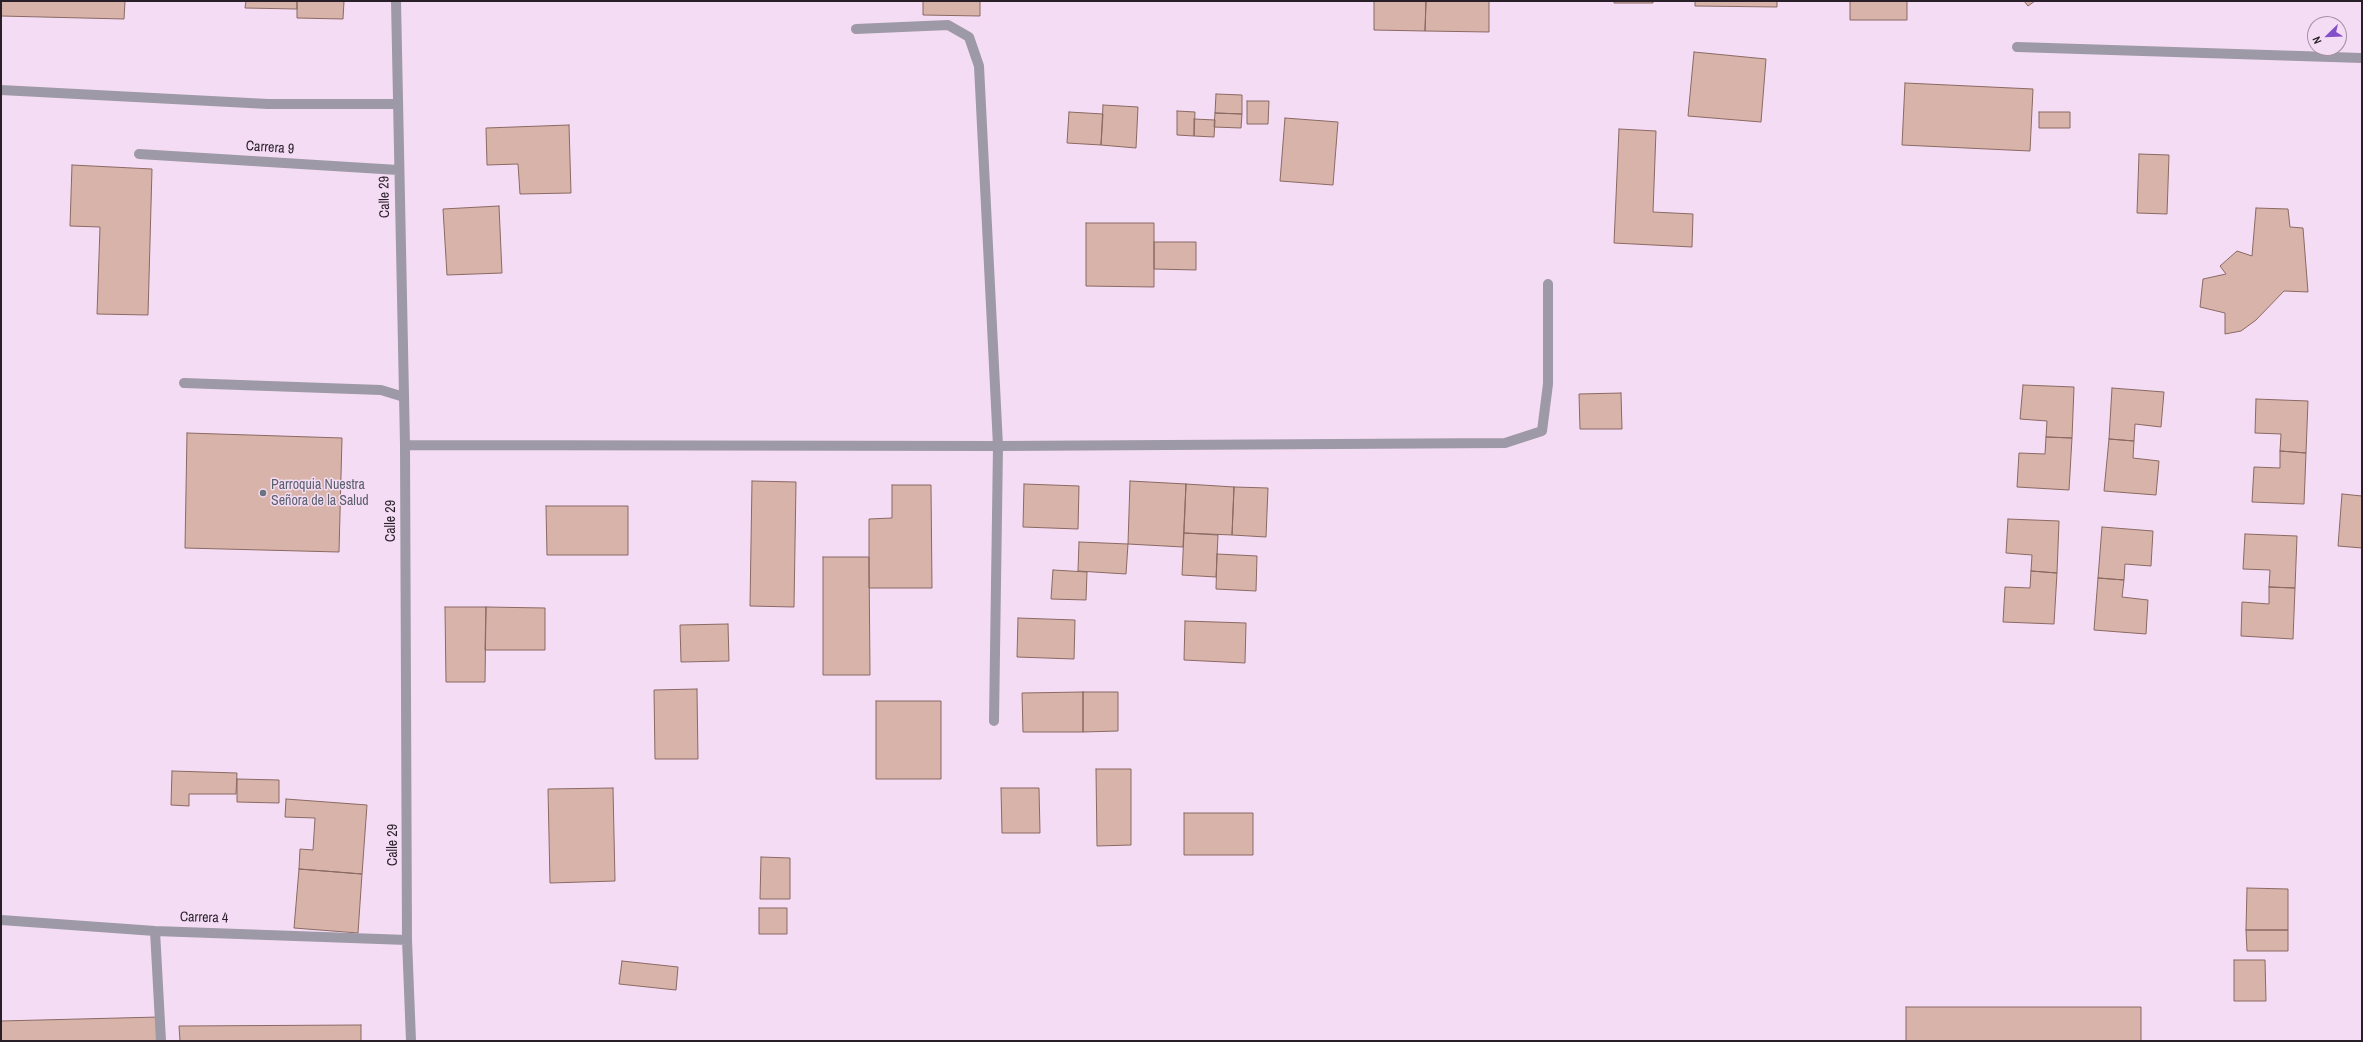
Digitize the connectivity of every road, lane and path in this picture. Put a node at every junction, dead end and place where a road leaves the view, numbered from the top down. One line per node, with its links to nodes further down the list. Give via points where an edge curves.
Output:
1 (396, 1): 6 (street, Calle 29)
2 (856, 29): 13 (street, via 948,25 969,37 979,66)
3 (2017, 47): 4 (street)
4 (2362, 58)
5 (1, 90): 6 (street, via 268,104)
6 (397, 104): 8 (street, Calle 29)
7 (140, 154): 8 (street, Carrera 9)
8 (398, 170): 11 (street, Calle 29)
9 (1548, 284): 13 (street, via 1548,384 1542,431 1505,443)
10 (184, 383): 11 (street, via 381,390)
11 (404, 397): 12 (street, Calle 29)
12 (405, 445): 13 (street); 17 (street, Calle 29)
13 (998, 446): 14 (street)
14 (994, 721)
15 (1, 920): 16 (street, Carrera 4)
16 (155, 931): 17 (street, Carrera 4); 18 (street)
17 (407, 940): 19 (street, Calle 29)
18 (161, 1041)
19 (412, 1041)

